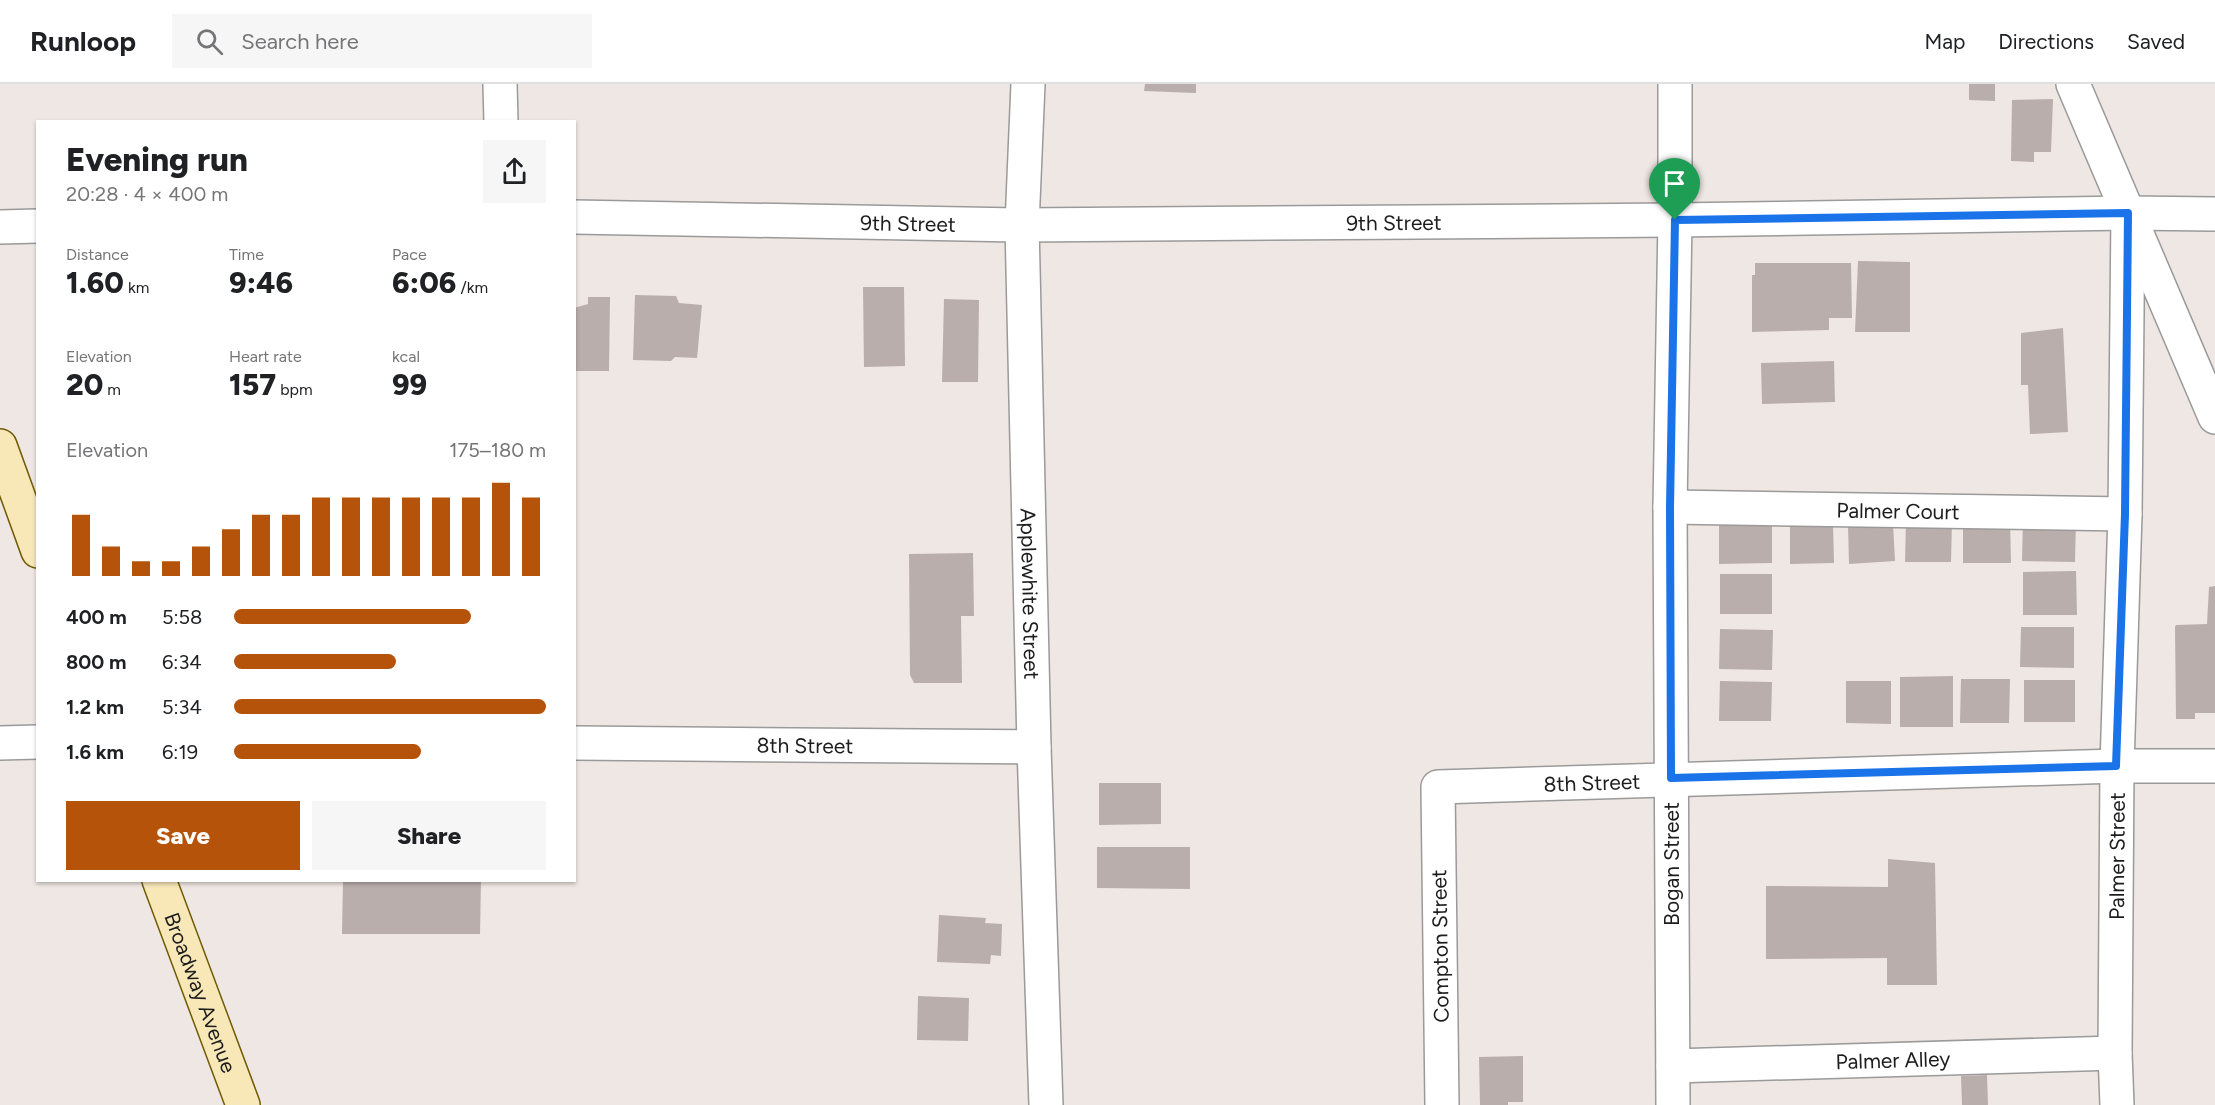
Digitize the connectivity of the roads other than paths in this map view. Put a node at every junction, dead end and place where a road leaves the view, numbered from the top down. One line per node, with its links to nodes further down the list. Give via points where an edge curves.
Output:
1 (500, 84): 5 (street)
2 (1028, 84): 10 (street, Applewhite Street)
3 (1675, 84): 9 (street, Bogan Street)
4 (2073, 84): 6 (street)
5 (501, 120)
6 (2128, 213): 7 (street, 9th Street); 9 (street, 9th Street); 13 (street); 16 (street, Palmer Street)
7 (2215, 214)
8 (576, 217): 10 (street, 9th Street)
9 (1675, 220): 10 (street, 9th Street); 15 (street, Bogan Street)
10 (1022, 225): 21 (street, Applewhite Street)
11 (36, 226): 12 (street)
12 (0, 227)
13 (2215, 417)
14 (0, 446): 17 (main road)
15 (1670, 507): 16 (street, Palmer Court); 24 (street, Bogan Street)
16 (2125, 514): 22 (street, Palmer Street)
17 (36, 545)
18 (36, 742): 19 (street)
19 (0, 743)
20 (576, 743): 21 (street, 8th Street)
21 (1035, 747): 30 (street, Applewhite Street)
22 (2116, 766): 23 (street, 8th Street); 24 (street, 8th Street); 27 (street, Palmer Street)
23 (2215, 766)
24 (1671, 778): 25 (street, 8th Street); 28 (street, Bogan Street)
25 (1438, 787): 31 (street, Compton Street)
26 (160, 882): 29 (main road, Broadway Avenue)
27 (2115, 1053): 28 (street, Palmer Alley); 33 (street, Palmer Street)
28 (1673, 1066): 32 (street, Bogan Street)
29 (243, 1105)
30 (1046, 1105)
31 (1442, 1105)
32 (1673, 1105)
33 (2117, 1105)

